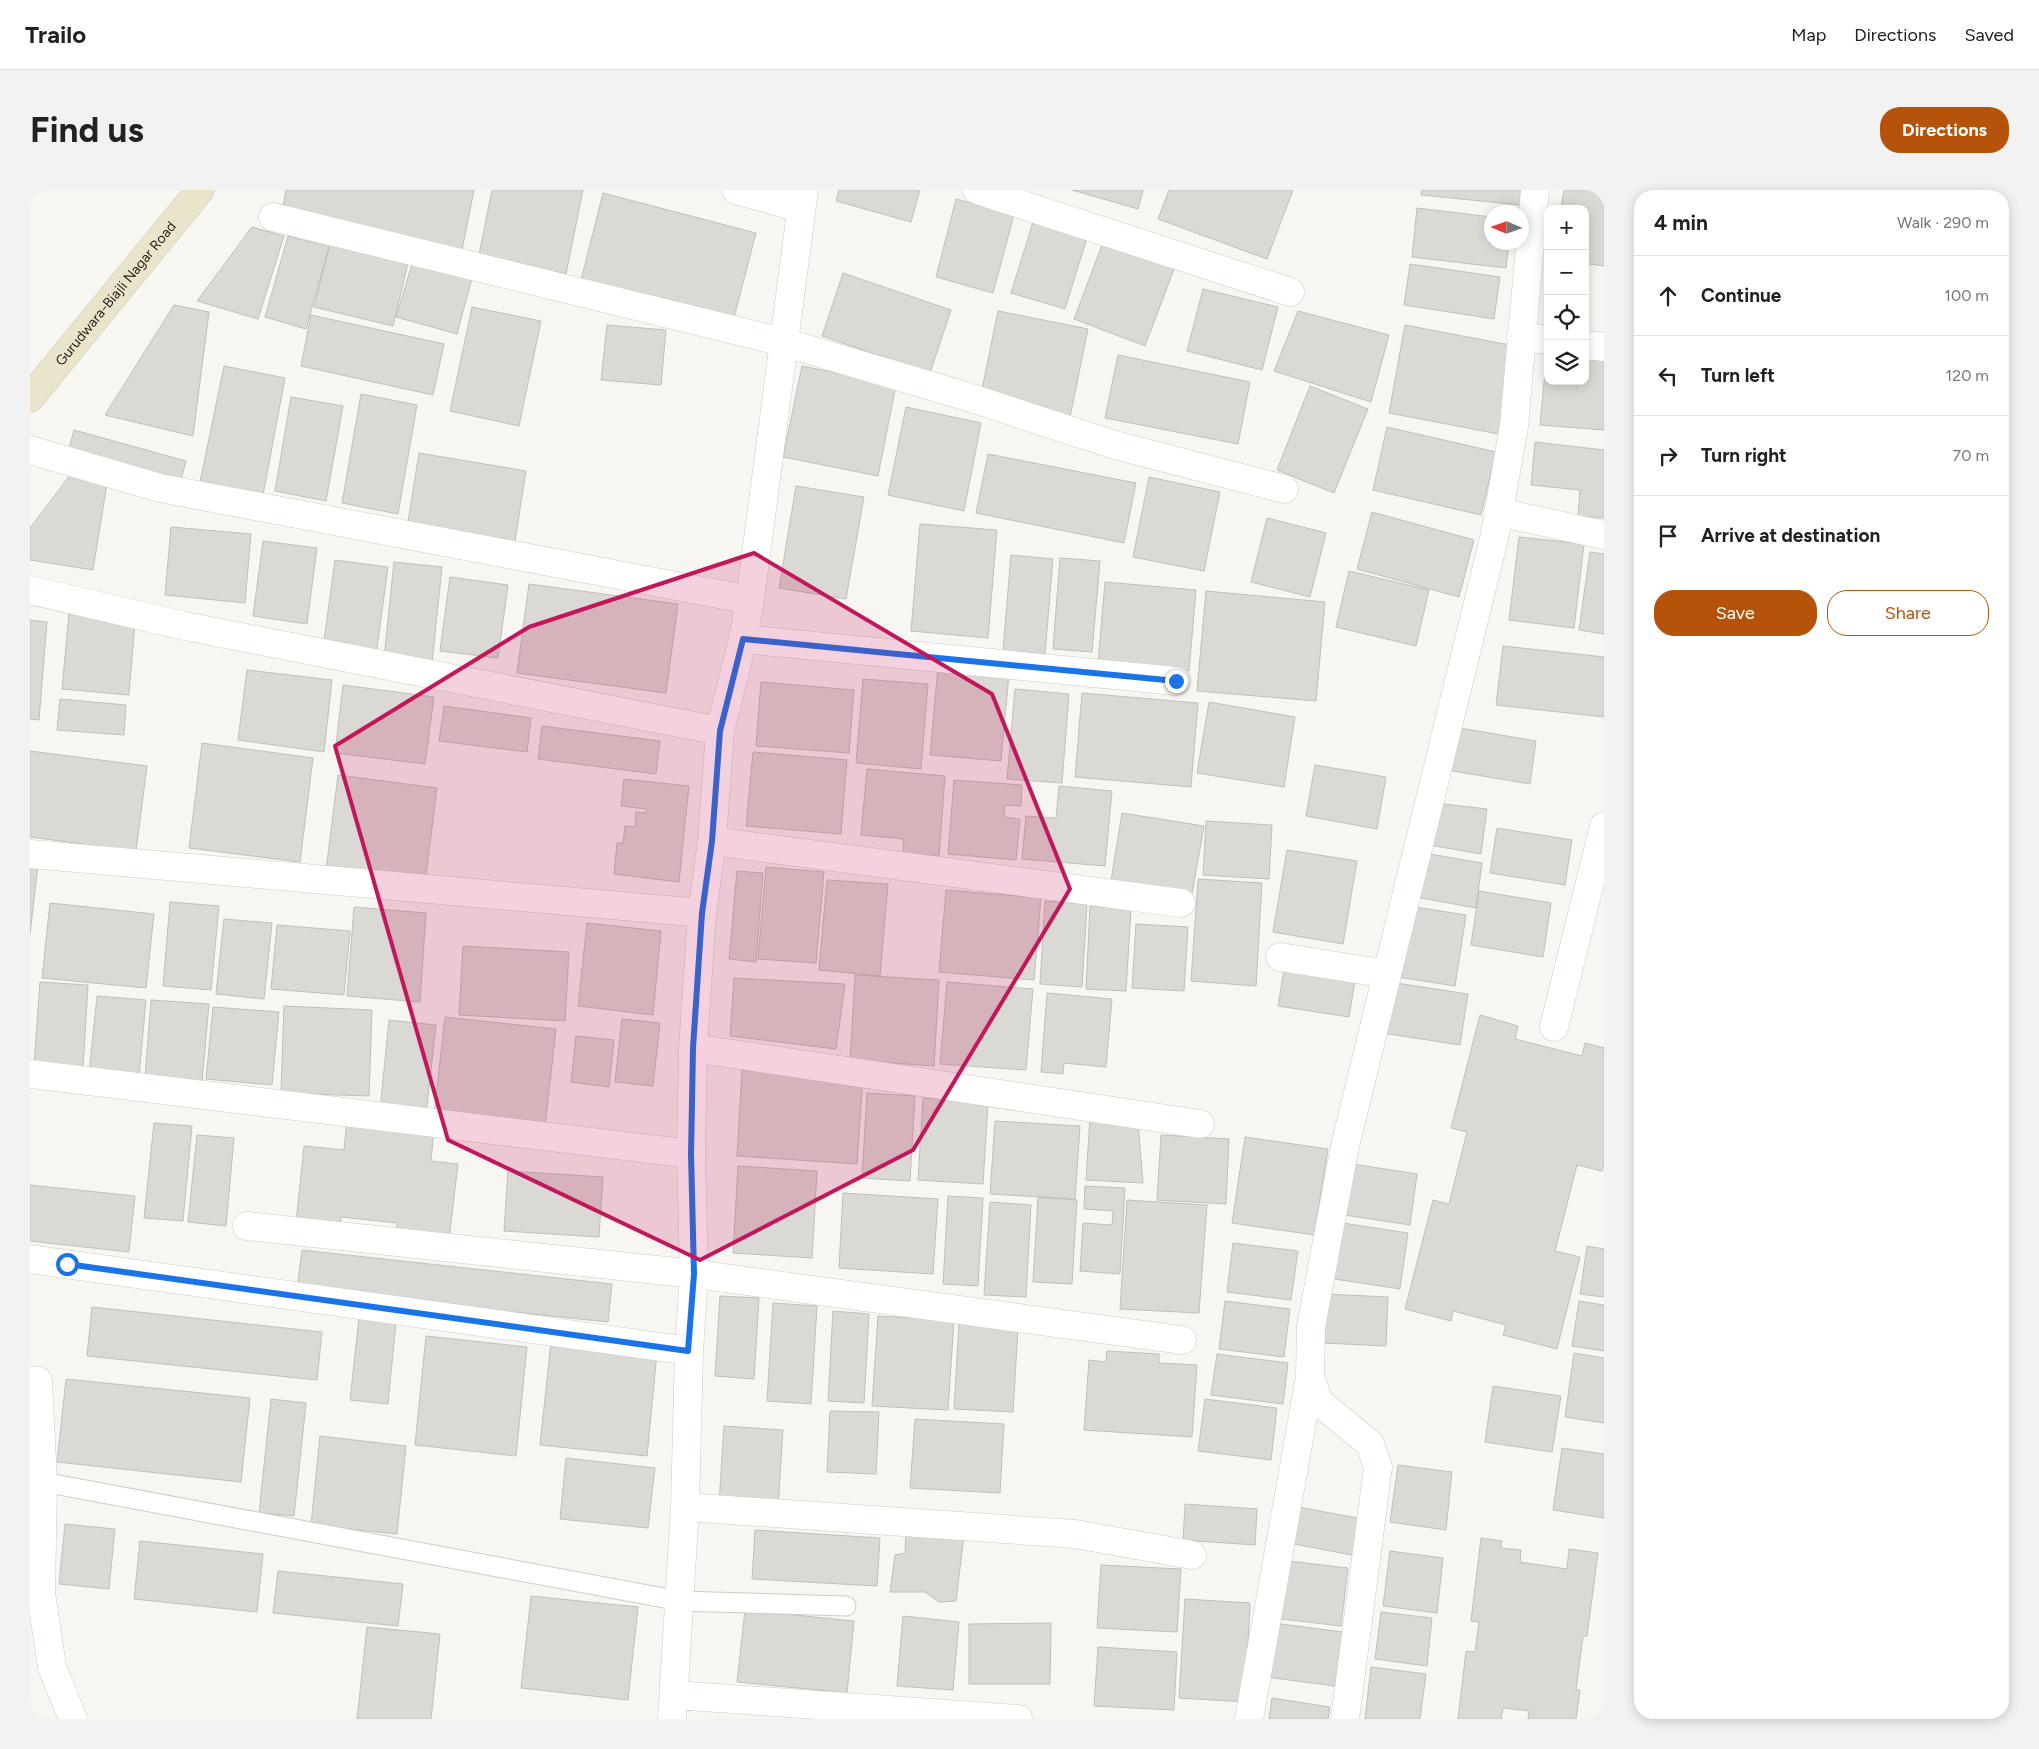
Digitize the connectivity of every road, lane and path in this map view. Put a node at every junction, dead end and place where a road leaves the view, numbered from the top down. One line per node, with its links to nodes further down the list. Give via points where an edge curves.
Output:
1 (200, 190): 13 (main road, Gurudwara-Biajli Nagar Road)
2 (736, 190): 5 (street)
3 (977, 190): 7 (street)
4 (1535, 190): 8 (street)
5 (802, 199): 10 (street)
6 (273, 216): 10 (street)
7 (1290, 292)
8 (1521, 338): 9 (street); 16 (street, via 1514,426)
9 (1544, 340)
10 (783, 342): 15 (street, via 1115,445); 19 (street)
11 (1589, 345): 12 (street)
12 (1604, 347)
13 (30, 398)
14 (30, 450): 19 (street, via 160,488)
15 (1284, 488)
16 (1498, 512): 17 (street); 29 (street)
17 (1604, 535)
18 (30, 590): 22 (street, via 185,626)
19 (750, 600): 20 (street)
20 (743, 639): 21 (street); 22 (street)
21 (1176, 681)
22 (720, 731): 24 (street)
23 (1604, 826): 30 (street)
24 (712, 841): 26 (street); 27 (street)
25 (30, 854): 27 (street)
26 (1181, 903)
27 (702, 913): 31 (street)
28 (1280, 957): 29 (street)
29 (1387, 974): 40 (street, via 1344,1156 1311,1327)
30 (1554, 1027)
31 (693, 1048): 33 (street); 34 (street)
32 (30, 1074): 34 (street)
33 (1200, 1124)
34 (691, 1154): 37 (street)
35 (247, 1226): 37 (street)
36 (30, 1259): 39 (street)
37 (694, 1274): 38 (street); 39 (street)
38 (1182, 1340)
39 (688, 1351): 43 (street)
40 (1310, 1377): 50 (street); 51 (street, via 1320,1402 1370,1444 1378,1467)
41 (30, 1380): 42 (street, via 38,1381)
42 (43, 1482): 45 (lane); 48 (street, via 41,1593 52,1667)
43 (685, 1508): 44 (street, via 1075,1534); 45 (street)
44 (1192, 1555)
45 (680, 1601): 46 (lane); 47 (street)
46 (846, 1606)
47 (673, 1707): 49 (street)
48 (73, 1719)
49 (1018, 1719)
50 (1249, 1719)
51 (1345, 1719)

